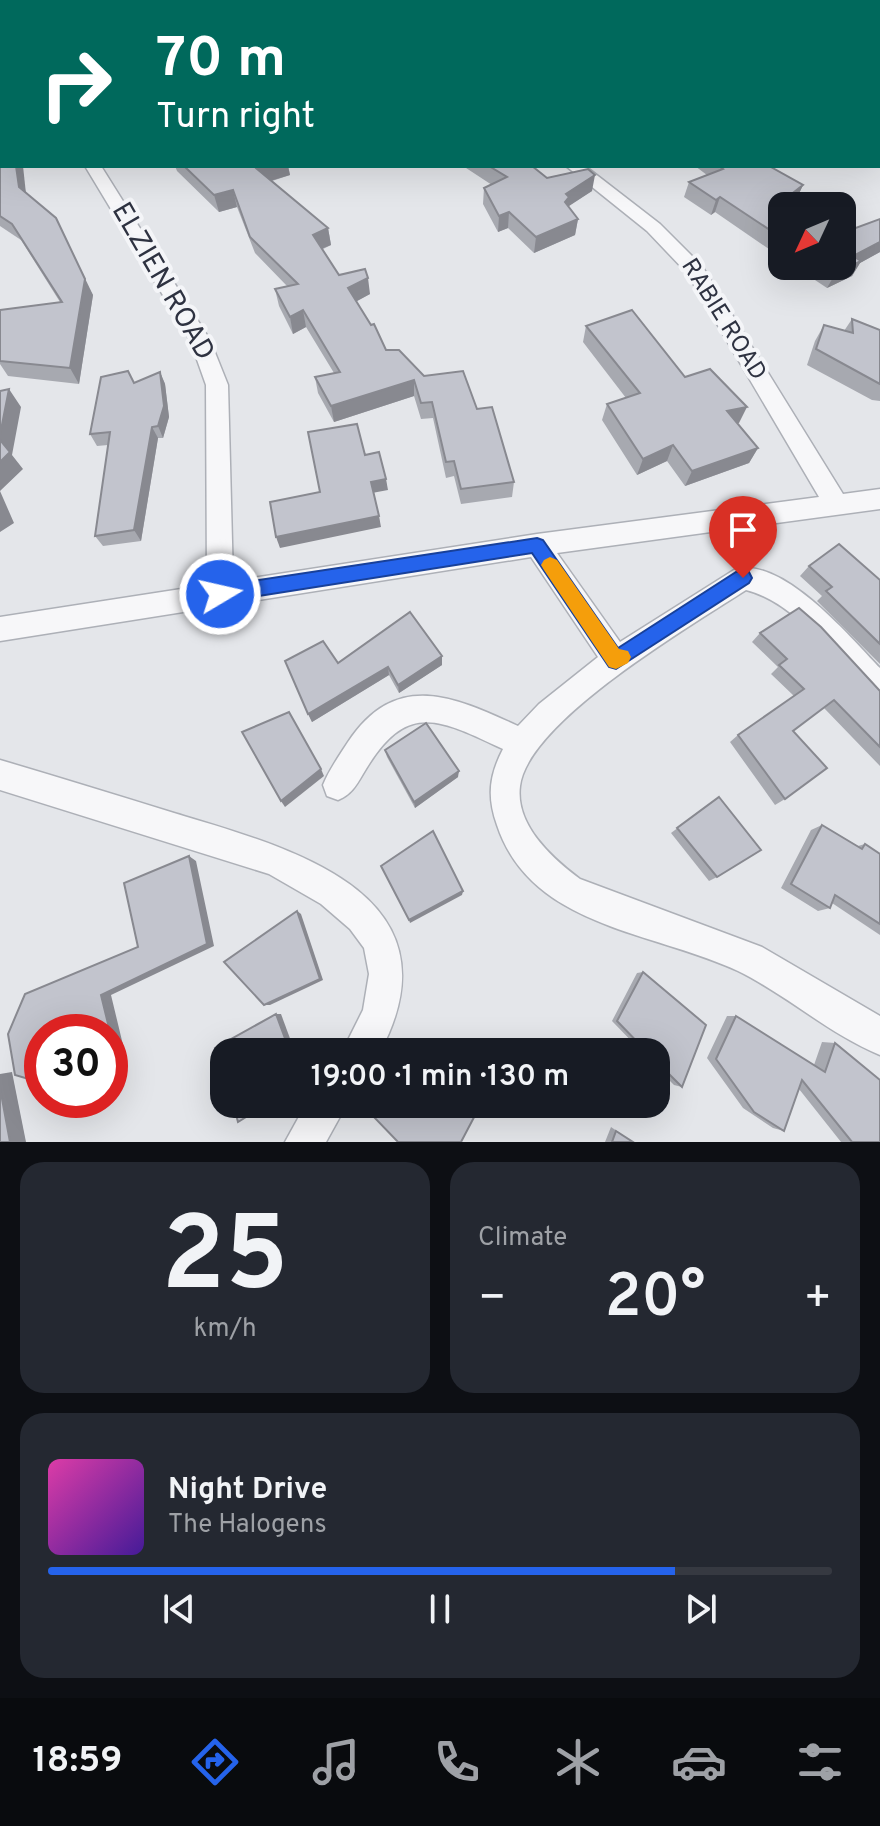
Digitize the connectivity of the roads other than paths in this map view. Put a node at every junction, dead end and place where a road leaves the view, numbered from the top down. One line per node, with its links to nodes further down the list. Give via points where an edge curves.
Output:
1 (94, 168): 6 (street, ELZIEN ROAD, via 200,340 217,385)
2 (577, 168): 4 (street, RABIE ROAD, via 667,239 695,270)
3 (880, 499): 4 (street)
4 (836, 504): 5 (street)
5 (537, 545): 6 (street); 8 (street)
6 (220, 594): 7 (street)
7 (0, 629)
8 (616, 660): 9 (street, via 734,581 750,579 796,605); 10 (street)
9 (880, 688)
10 (522, 743): 12 (street, via 439,710 400,712 385,720); 13 (street, via 504,787 507,809 515,832 547,875 568,891 624,915 750,959)
11 (0, 775): 14 (street, via 276,860 333,892 380,941 387,974 380,1015)
12 (338, 785)
13 (880, 1037)
14 (368, 1038)
15 (319, 1118): 16 (street)
16 (304, 1142)

